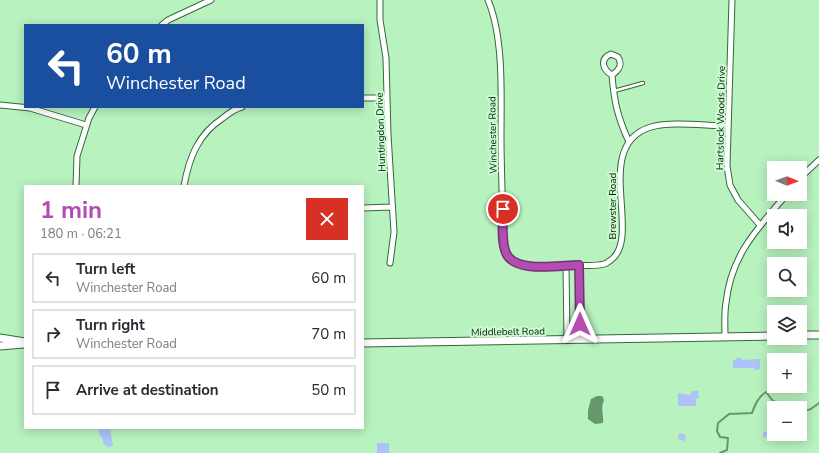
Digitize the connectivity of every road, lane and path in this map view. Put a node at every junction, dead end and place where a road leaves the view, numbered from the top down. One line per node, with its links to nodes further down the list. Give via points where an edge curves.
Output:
1 (211, 0): 5 (street)
2 (380, 0): 10 (street, Huntingdon Drive)
3 (488, 0): 28 (street, Winchester Road, via 497,32 500,75 505,252 511,260 519,264)
4 (732, 0): 17 (street, Hartslock Woods Drive)
5 (163, 24)
6 (612, 75): 8 (street)
7 (643, 83): 8 (lane)
8 (613, 91): 18 (street, via 620,123)
9 (364, 98): 10 (street)
10 (387, 98): 24 (street, Huntingdon Drive)
11 (0, 105): 12 (street)
12 (24, 107)
13 (30, 108): 16 (street)
14 (94, 108): 16 (street)
15 (239, 108): 22 (street, via 212,124 198,142)
16 (86, 125): 21 (street, via 77,156)
17 (728, 126): 18 (street, via 651,127); 26 (street, Hartslock Woods Drive, via 727,166 730,184 741,204)
18 (629, 142): 30 (street, Brewster Road, via 621,165 621,246 616,256 605,264)
19 (819, 160): 20 (street)
20 (807, 171)
21 (76, 185)
22 (184, 185)
23 (781, 201): 26 (street)
24 (392, 207): 25 (street); 27 (street, Huntingdon Drive, via 394,232)
25 (364, 208)
26 (760, 225): 34 (street, via 742,250 731,276 726,304)
27 (390, 262)
28 (566, 265): 29 (street, Winchester Road); 37 (street)
29 (573, 265): 30 (street, Brewster Road)
30 (579, 265): 36 (street)
31 (807, 335): 32 (street)
32 (819, 335)
33 (767, 336): 34 (street, Middlebelt Road)
34 (725, 337): 36 (street, Middlebelt Road)
35 (0, 338): 38 (street)
36 (580, 339): 37 (street, Middlebelt Road)
37 (567, 340): 40 (street, Middlebelt Road)
38 (24, 342)
39 (24, 342): 41 (street)
40 (364, 343)
41 (0, 346)

